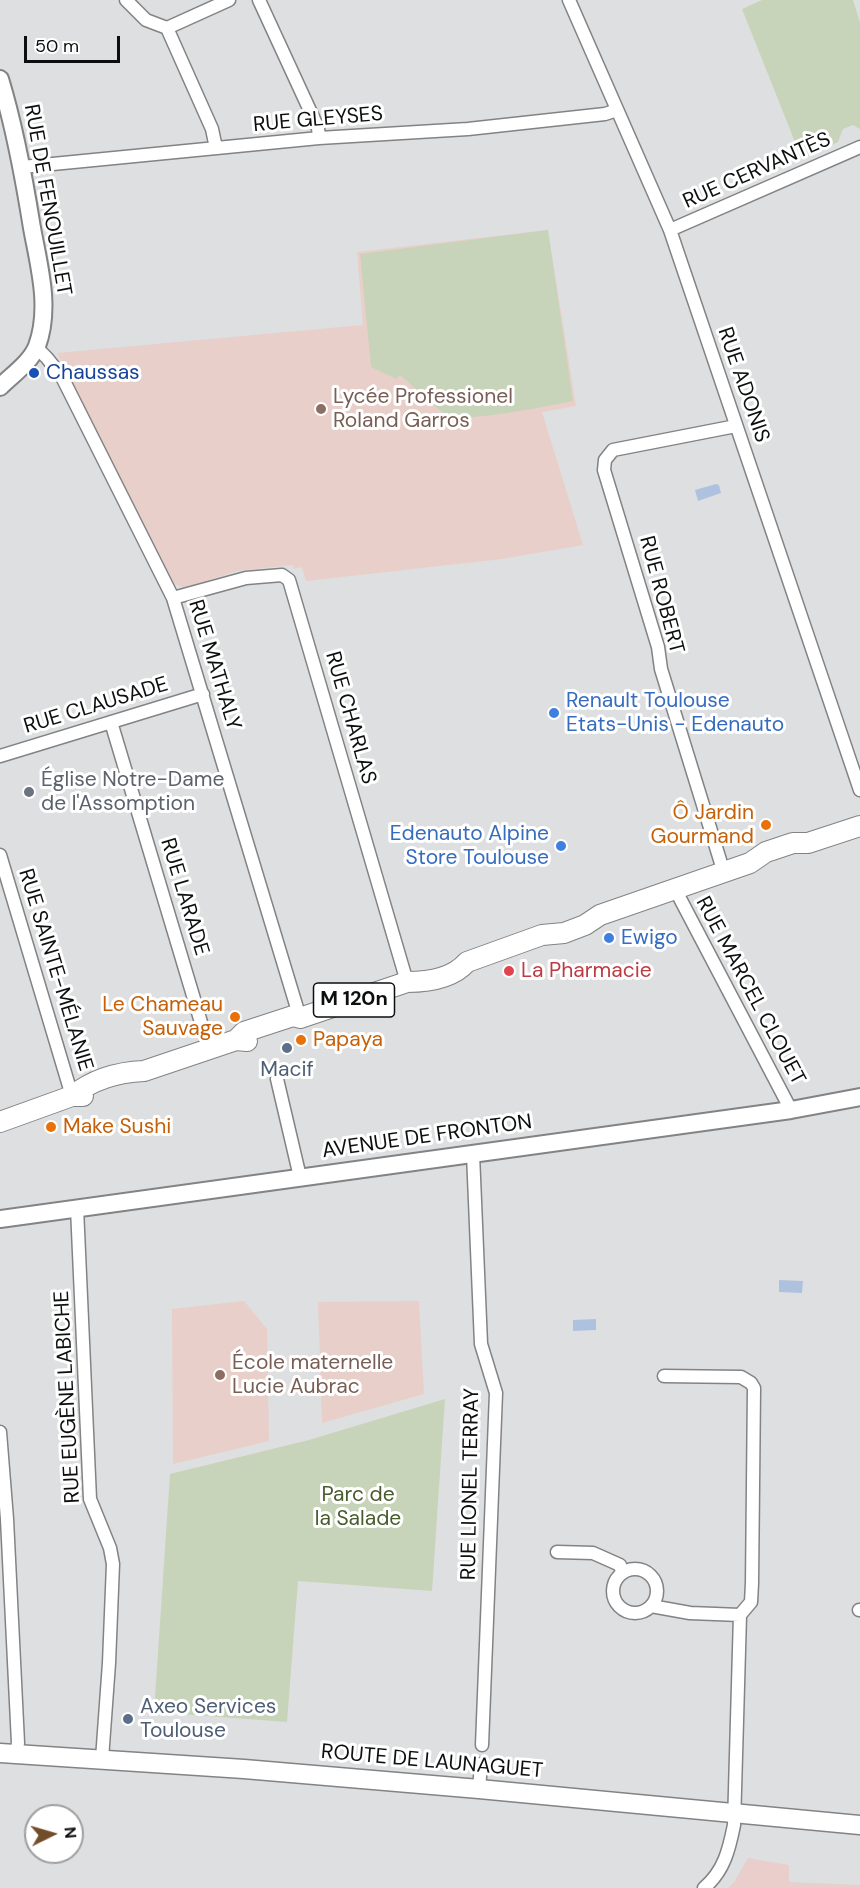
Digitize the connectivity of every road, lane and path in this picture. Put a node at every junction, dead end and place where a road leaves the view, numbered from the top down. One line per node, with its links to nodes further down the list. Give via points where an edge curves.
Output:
1 (126, 0): 5 (street, via 146,20)
2 (229, 0): 5 (street)
3 (259, 0): 8 (street, via 318,128)
4 (569, 0): 7 (street, RUE ADONIS)
5 (167, 28): 10 (street, via 212,129)
6 (0, 79): 11 (street, RUE DE FENOUILLET)
7 (617, 110): 8 (street, RUE GLEYSES, via 468,129); 12 (street, RUE ADONIS)
8 (319, 138): 10 (street, RUE GLEYSES)
9 (860, 147): 12 (street, RUE CERVANTÈS)
10 (216, 148): 11 (street, RUE GLEYSES)
11 (22, 167): 13 (street, RUE DE FENOUILLET, via 44,311)
12 (670, 230): 15 (street, RUE ADONIS)
13 (36, 348): 14 (street, RUE DE FENOUILLET); 16 (street, RUE MATHALY, via 62,377)
14 (0, 387)
15 (736, 426): 20 (street, RUE ADONIS); 23 (street, RUE ROBERT, via 613,450 605,460 604,470)
16 (173, 598): 17 (street, RUE MATHALY); 25 (street, RUE CHARLAS, via 246,578 282,575 289,580)
17 (203, 694): 18 (street, RUE CLAUSADE); 26 (street, RUE MATHALY)
18 (111, 722): 19 (street, RUE CLAUSADE); 27 (street, RUE LARADE)
19 (0, 756)
20 (860, 790)
21 (860, 826): 23 (main road, M 120n, via 808,843 799,852 771,862 750,863)
22 (0, 855): 29 (street, RUE SAINTE-MÉLANIE)
23 (724, 873): 24 (main road, M 120n)
24 (675, 890): 25 (main road, M 120n, via 600,915 564,933 542,935 467,962 459,971 425,982); 31 (street, RUE MARCEL CLOUET)
25 (407, 982): 26 (main road, M 120n)
26 (300, 1018): 27 (main road, M 120n, via 296,1024 247,1041 236,1040)
27 (209, 1049): 29 (main road, M 120n, via 144,1071 132,1081 108,1090)
28 (277, 1079): 34 (street)
29 (72, 1096): 32 (main road, M 120n)
30 (860, 1097): 31 (street, AVENUE DE FRONTON)
31 (791, 1110): 33 (street, AVENUE DE FRONTON)
32 (0, 1122)
33 (473, 1154): 34 (street, AVENUE DE FRONTON); 43 (street, RUE LIONEL TERRAY, via 481,1344 496,1393)
34 (300, 1177): 35 (street, AVENUE DE FRONTON)
35 (77, 1208): 36 (street, AVENUE DE FRONTON); 45 (street, RUE EUGÈNE LABICHE, via 90,1499 113,1564)
36 (0, 1219)
37 (664, 1376): 42 (street, via 741,1377 754,1388 752,1592 751,1602)
38 (0, 1432): 44 (street, via 18,1743)
39 (557, 1552): 40 (street, via 593,1553 620,1565)
40 (622, 1572): 41 (street, via 641,1569 652,1576 657,1594); 41 (street, via 612,1590 616,1604 634,1613)
41 (651, 1606): 42 (street, via 690,1613)
42 (740, 1614): 48 (street)
43 (482, 1745)
44 (8, 1753): 45 (main road, ROUTE DE LAUNAGUET)
45 (102, 1759): 47 (main road, ROUTE DE LAUNAGUET)
46 (481, 1764): 47 (street)
47 (479, 1789): 48 (main road, ROUTE DE LAUNAGUET)
48 (735, 1812): 49 (main road, ROUTE DE LAUNAGUET); 50 (street, via 727,1855)
49 (860, 1825)
50 (704, 1888)

